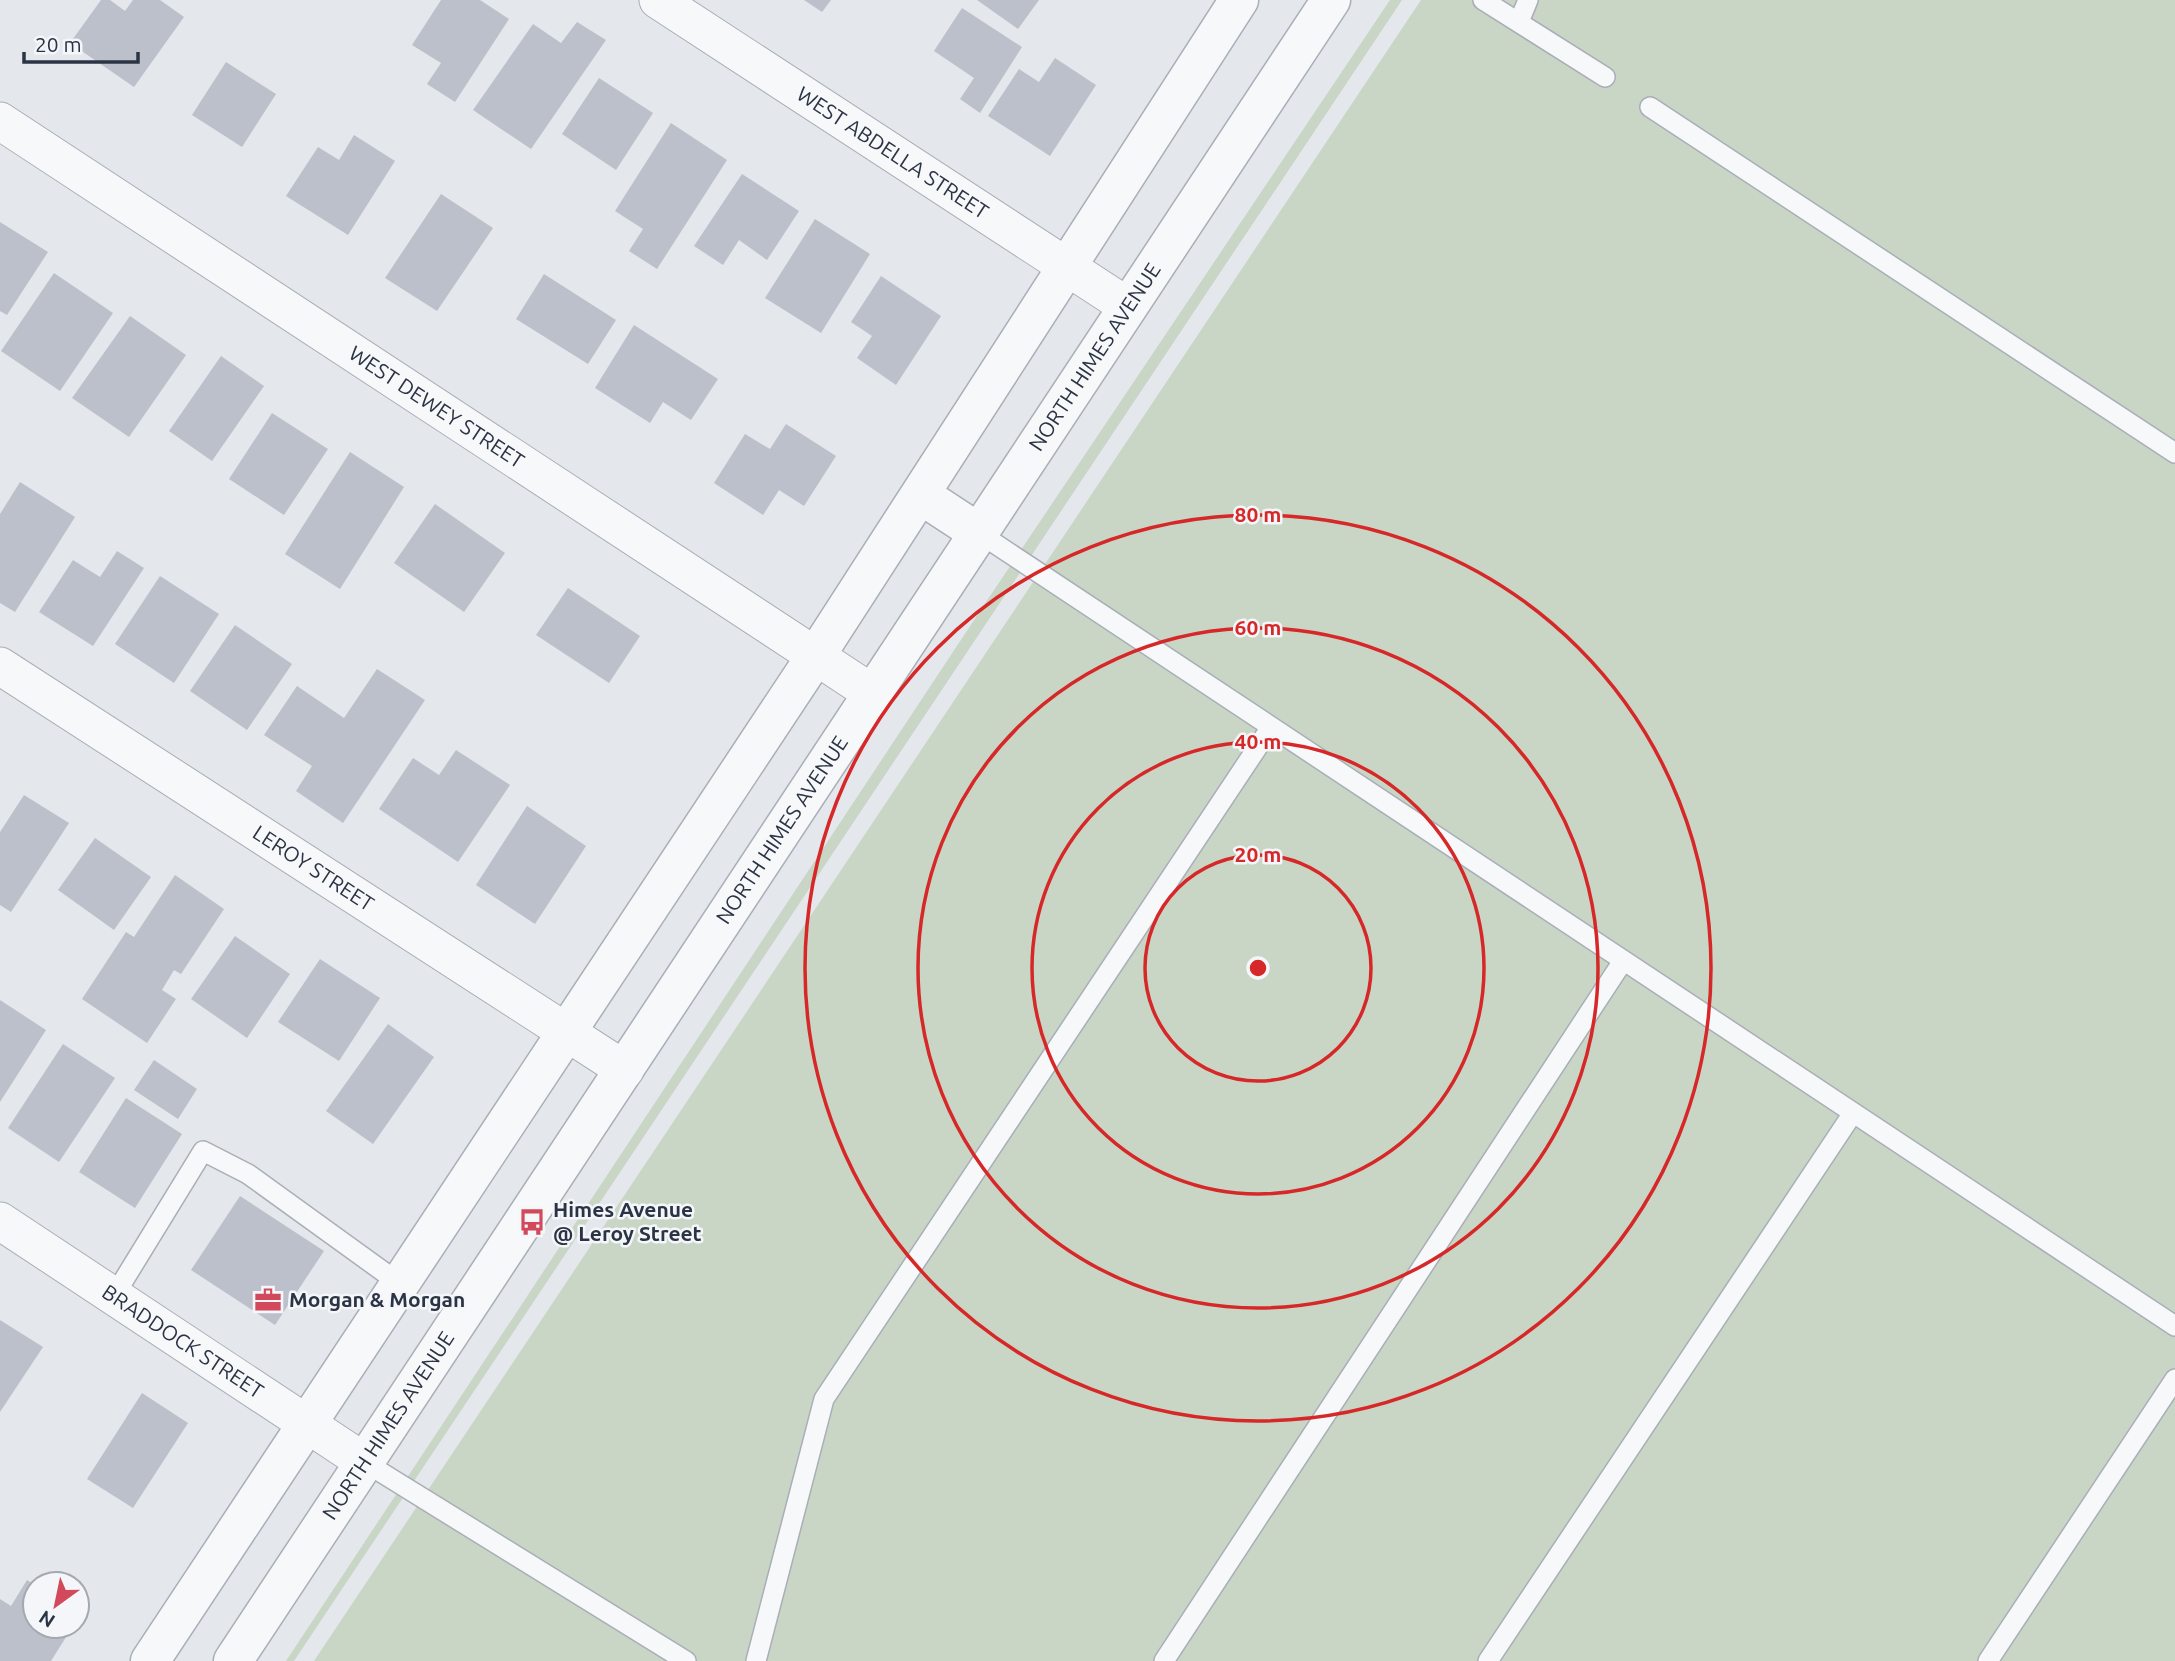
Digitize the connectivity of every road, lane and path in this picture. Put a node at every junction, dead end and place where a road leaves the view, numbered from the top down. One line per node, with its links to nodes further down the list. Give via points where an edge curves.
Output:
1 (659, 0): 10 (street, WEST ABDELLA STREET)
2 (1239, 0): 10 (street)
3 (1331, 0): 11 (street, NORTH HIMES AVENUE)
4 (1483, 0): 6 (lane)
5 (1528, 0): 6 (lane)
6 (1519, 22): 7 (lane)
7 (1605, 77)
8 (1650, 107): 12 (lane)
9 (0, 121): 15 (street, WEST DEWEY STREET)
10 (1069, 267): 11 (street, WEST ABDELLA STREET); 13 (street)
11 (1127, 306): 14 (street, NORTH HIMES AVENUE)
12 (2175, 453)
13 (921, 495): 14 (street); 15 (street)
14 (979, 533): 17 (street, NORTH HIMES AVENUE); 18 (lane)
15 (816, 657): 17 (street, WEST DEWEY STREET); 20 (street)
16 (0, 666): 20 (street, LEROY STREET)
17 (872, 693): 21 (street, NORTH HIMES AVENUE)
18 (1271, 727): 19 (lane); 33 (lane, via 824,1399)
19 (1623, 961): 22 (lane); 34 (lane)
20 (565, 1032): 21 (street, LEROY STREET); 24 (street)
21 (625, 1070): 29 (street, NORTH HIMES AVENUE)
22 (1853, 1113): 26 (lane); 35 (lane)
23 (0, 1221): 25 (street, BRADDOCK STREET)
24 (399, 1283): 25 (lane, via 248,1174 203,1152); 28 (street)
25 (114, 1296): 28 (street, BRADDOCK STREET)
26 (2175, 1326)
27 (2175, 1379): 36 (lane)
28 (306, 1423): 29 (street, BRADDOCK STREET); 30 (street)
29 (366, 1463): 31 (street, NORTH HIMES AVENUE); 32 (lane)
30 (150, 1661)
31 (233, 1661)
32 (686, 1661)
33 (757, 1661)
34 (1164, 1661)
35 (1488, 1661)
36 (1988, 1661)

